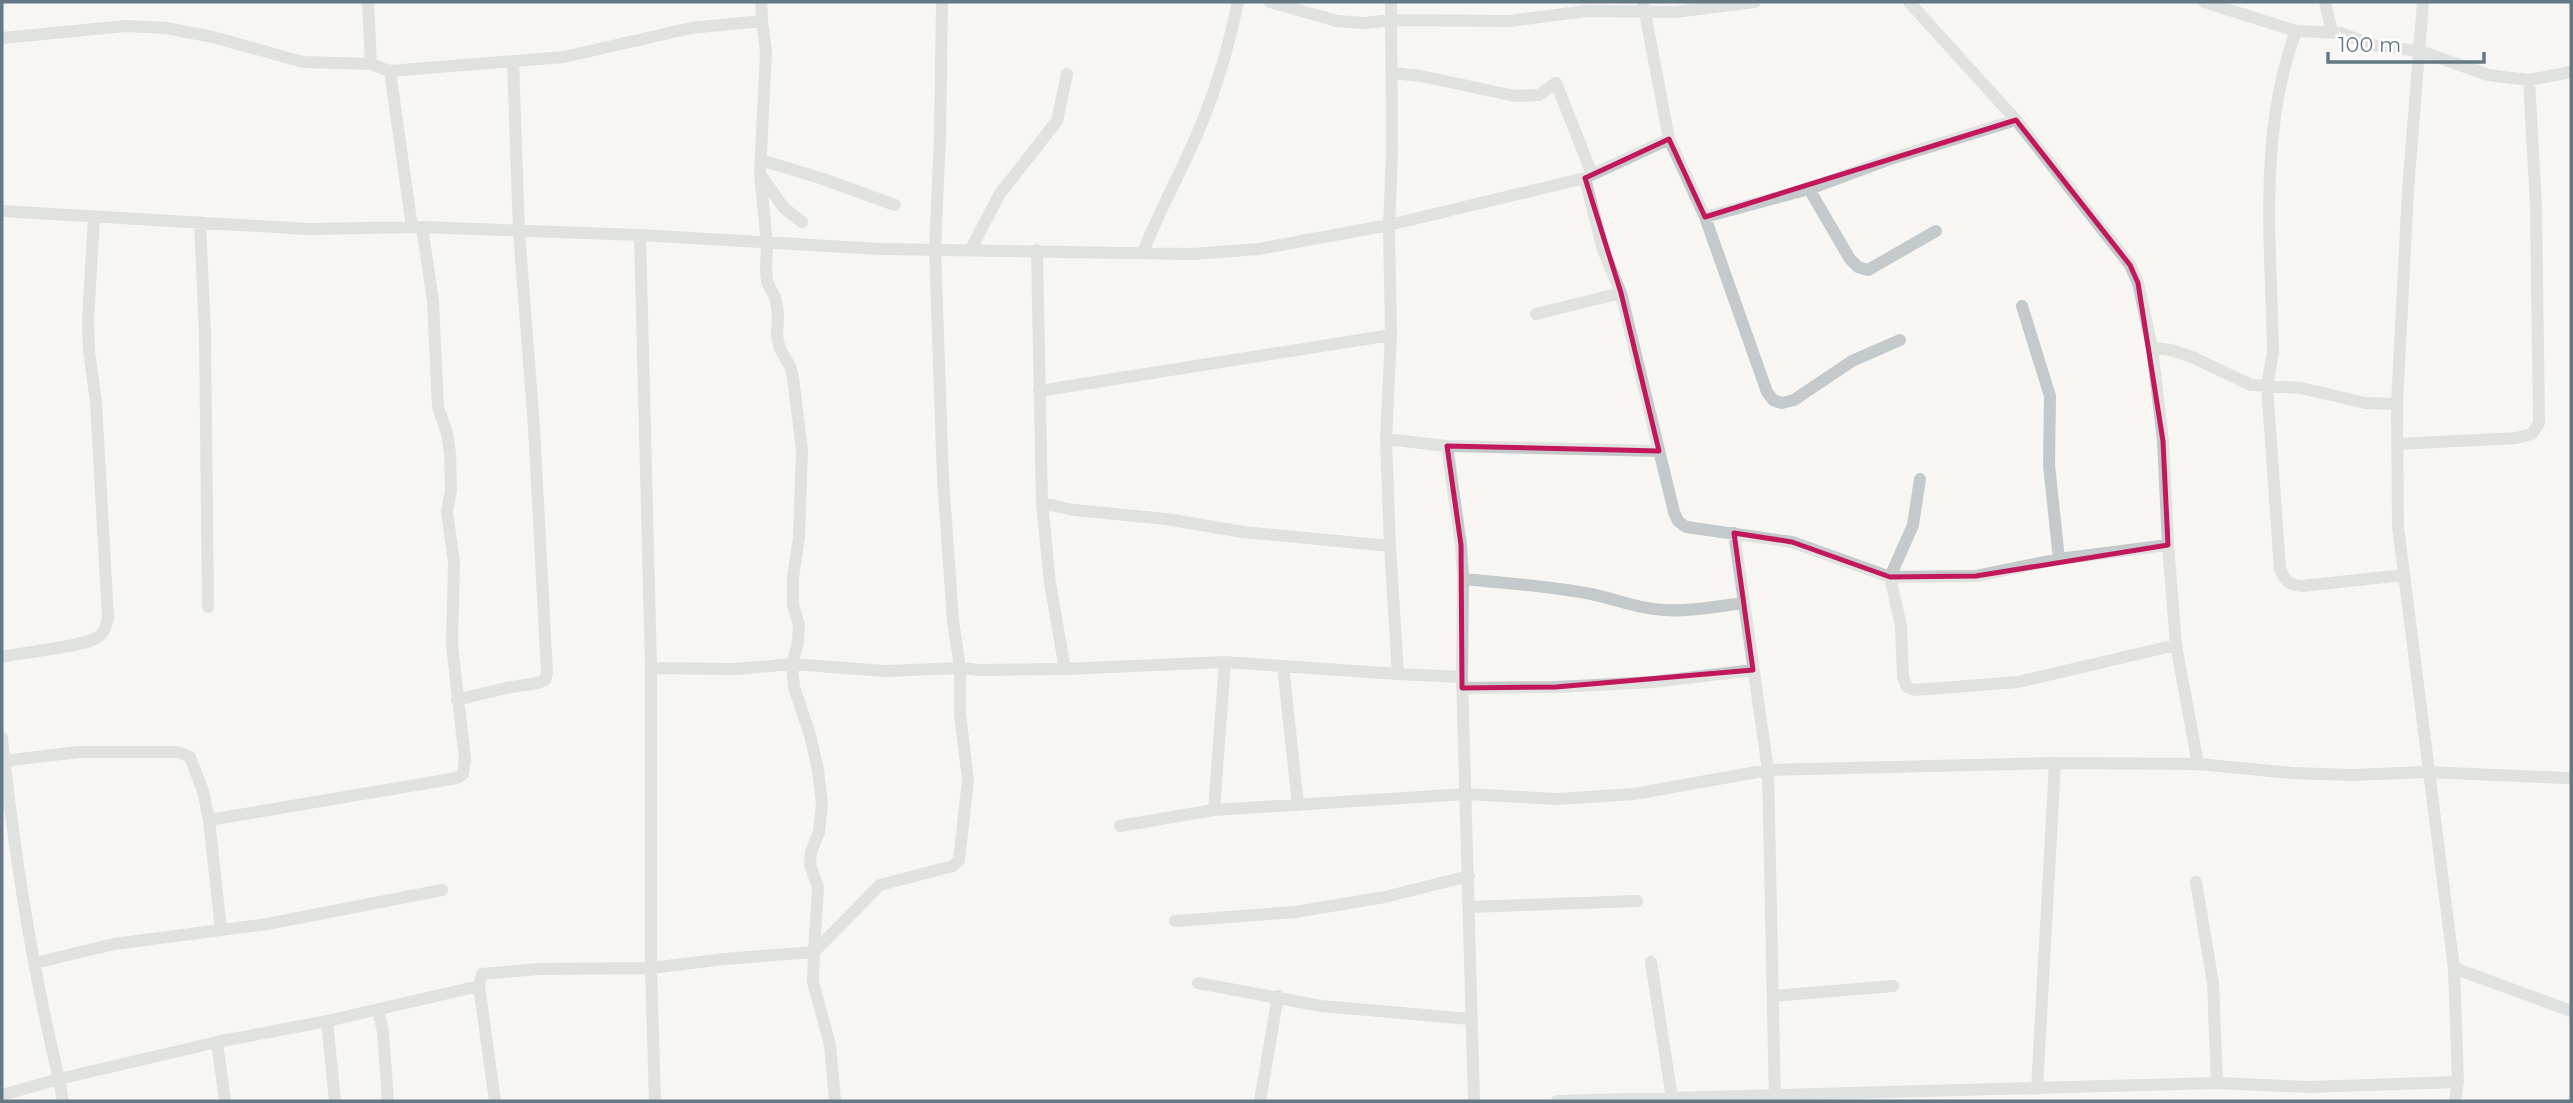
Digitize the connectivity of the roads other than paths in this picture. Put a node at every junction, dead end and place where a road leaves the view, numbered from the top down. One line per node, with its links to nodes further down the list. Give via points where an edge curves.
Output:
1 (368, 2): 21 (street)
2 (761, 2): 15 (street)
3 (942, 2): 45 (street)
4 (1238, 2): 48 (street, via 1203,120)
5 (1270, 2): 14 (street, via 1337,21)
6 (1391, 2): 14 (street)
7 (1755, 2): 13 (street, via 1675,12)
8 (1909, 2): 27 (street)
9 (2204, 2): 12 (street)
10 (2325, 2): 17 (street)
11 (2423, 2): 19 (street)
12 (2229, 5): 16 (street)
13 (1644, 6): 14 (street, via 1510,21); 28 (street)
14 (1391, 20): 25 (street)
15 (762, 21): 20 (street, via 691,28 564,57); 29 (street, via 766,51)
16 (2296, 31): 17 (street); 55 (street, via 2285,59 2271,145 2273,352)
17 (2333, 32): 19 (street, via 2376,46)
18 (2, 38): 21 (street, via 126,26 166,28 303,62)
19 (2420, 51): 26 (street, via 2488,75); 57 (street)
20 (513, 61): 22 (street); 42 (street)
21 (372, 64): 22 (street)
22 (390, 71): 40 (street)
23 (2571, 72): 26 (street)
24 (1067, 74): 46 (street, via 1057,121 999,195)
25 (1392, 74): 31 (street, via 1515,96 1539,95 1556,83); 39 (street)
26 (2529, 80): 59 (street, via 2539,424 2532,434 2516,438)
27 (2016, 120): 32 (street); 54 (street, via 2130,265)
28 (1669, 139): 31 (street); 36 (street)
29 (761, 160): 30 (street); 33 (street)
30 (760, 174): 38 (street, via 785,208); 44 (street)
31 (1588, 176): 39 (street); 49 (street, via 1603,250)
32 (1809, 189): 36 (street); 41 (street, via 1850,259 1867,270)
33 (895, 205)
34 (2, 211): 35 (street)
35 (94, 216): 37 (street); 74 (street, via 89,351 108,618 105,631 83,644)
36 (1705, 217): 53 (street, via 1773,400 1794,400 1852,361)
37 (200, 222): 40 (street, via 308,229); 72 (street)
38 (802, 222)
39 (1389, 225): 48 (street, via 1227,253); 52 (street)
40 (417, 227): 42 (street); 84 (street, via 433,301 438,407 452,471 447,512 454,562 452,645)
41 (1936, 231)
42 (519, 232): 43 (street); 84 (street, via 547,673 538,683)
43 (640, 235): 44 (street); 78 (street)
44 (768, 243): 45 (street); 76 (street, via 768,282 775,297 780,349 793,377 802,450 793,578 798,634)
45 (935, 249): 46 (street); 79 (street, via 943,479)
46 (971, 249): 47 (street)
47 (1037, 250): 48 (street); 56 (street)
48 (1143, 252)
49 (1621, 293): 51 (street); 61 (street)
50 (2022, 306): 67 (street, via 2050,396 2049,465)
51 (1536, 314)
52 (1391, 335): 56 (street); 58 (street)
53 (1900, 340)
54 (2152, 348): 55 (street, via 2192,357 2251,385); 65 (street, via 2164,441)
55 (2267, 386): 57 (street); 68 (street, via 2284,579 2302,586)
56 (1039, 391): 63 (street)
57 (2397, 404): 59 (street)
58 (1386, 439): 60 (street); 66 (street)
59 (2398, 444): 68 (street, via 2398,527)
60 (1447, 446): 61 (street); 70 (street)
61 (1659, 451): 64 (street, via 1678,521 1698,530)
62 (1920, 479): 69 (street, via 1913,525)
63 (1042, 503): 66 (street, via 1243,532); 80 (street)
64 (1734, 533): 69 (street, via 1792,542); 71 (street)
65 (2168, 545): 67 (street); 73 (street)
66 (1390, 546): 82 (street)
67 (2059, 559): 69 (street, via 1976,576)
68 (2404, 575): 89 (street)
69 (1890, 577): 73 (street, via 1901,626 1903,677 1907,687 1915,690 2018,682)
70 (1463, 579): 71 (street, via 1563,589 1639,608 1698,609); 83 (street)
71 (1744, 603): 81 (street)
72 (208, 607)
73 (2176, 645): 87 (street)
74 (2, 657)
75 (1225, 663): 77 (street); 80 (street); 93 (street)
76 (792, 664): 78 (street); 79 (street, via 886,671); 103 (street, via 822,804 810,865 818,887)
77 (1283, 666): 82 (street); 92 (street)
78 (651, 668): 106 (street)
79 (960, 668): 80 (street); 103 (street, via 968,780 959,860 953,866 880,885)
80 (1065, 669)
81 (1753, 670): 83 (street, via 1556,687); 88 (street)
82 (1398, 674): 83 (street)
83 (1462, 682): 91 (street)
84 (457, 700): 94 (street, via 464,759 463,774 457,778)
85 (2, 749): 94 (street, via 178,752 190,757); 104 (street, via 15,858)
86 (2056, 763): 87 (street); 88 (street); 122 (street)
87 (2198, 764): 89 (street, via 2292,773)
88 (1768, 770): 91 (street, via 1634,794 1558,799); 112 (street)
89 (2427, 772): 90 (street); 107 (street)
90 (2566, 778)
91 (1466, 794): 92 (street); 96 (street)
92 (1298, 805): 93 (street)
93 (1214, 810): 95 (street)
94 (209, 820): 102 (street)
95 (1120, 826)
96 (1469, 876): 100 (street); 101 (street, via 1295,912)
97 (2196, 882): 120 (street, via 2213,983)
98 (442, 890): 102 (street)
99 (1637, 901): 100 (street)
100 (1469, 907): 115 (street)
101 (1175, 921)
102 (221, 930): 104 (street, via 114,944)
103 (814, 952): 106 (street); 134 (street, via 813,982 830,1045)
104 (35, 962): 118 (street)
105 (1651, 962): 126 (street)
106 (651, 968): 109 (street, via 482,974); 133 (street)
107 (2454, 968): 114 (street); 119 (street)
108 (1198, 983): 111 (street)
109 (479, 986): 113 (street); 132 (street)
110 (1893, 986): 112 (street)
111 (1278, 996): 115 (street, via 1321,1006); 135 (street)
112 (1773, 996): 127 (street)
113 (378, 1009): 116 (street); 131 (street)
114 (2571, 1011)
115 (1471, 1019): 136 (street)
116 (327, 1021): 117 (street); 130 (street)
117 (217, 1042): 118 (street); 129 (street)
118 (60, 1079): 123 (street); 128 (street)
119 (2458, 1082): 120 (street, via 2308,1087); 139 (street)
120 (2217, 1083): 121 (street)
121 (2119, 1087): 122 (street); 138 (street)
122 (2037, 1089): 124 (street)
123 (2, 1095)
124 (2002, 1096): 125 (street)
125 (1882, 1097): 127 (street)
126 (1672, 1098): 127 (street); 137 (street)
127 (1775, 1098)
128 (63, 1101)
129 (225, 1101)
130 (335, 1101)
131 (388, 1101)
132 (495, 1101)
133 (655, 1101)
134 (835, 1101)
135 (1260, 1101)
136 (1474, 1101)
137 (1558, 1101)
138 (2118, 1101)
139 (2455, 1101)

